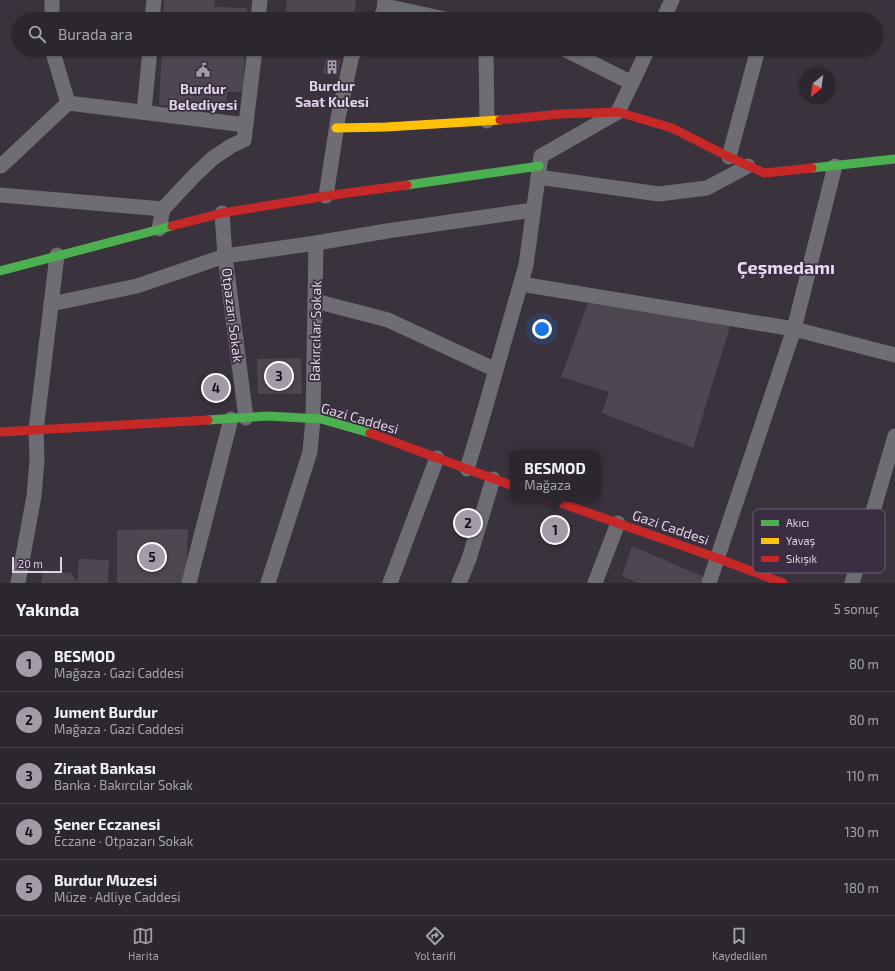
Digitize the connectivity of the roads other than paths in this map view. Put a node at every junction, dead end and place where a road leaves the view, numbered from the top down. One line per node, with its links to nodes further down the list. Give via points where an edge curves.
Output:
1 (52, 0): 6 (street)
2 (154, 0): 7 (street)
3 (260, 0): 8 (street)
4 (672, 0): 10 (street)
5 (383, 8): 9 (street)
6 (52, 12)
7 (153, 12)
8 (259, 12)
9 (406, 12)
10 (666, 12)
11 (54, 56): 20 (street)
12 (149, 56): 21 (street)
13 (253, 56): 24 (street)
14 (352, 56): 25 (street)
15 (486, 56): 23 (street)
16 (578, 56): 19 (street)
17 (645, 56): 19 (street)
18 (756, 56): 26 (street)
19 (632, 83): 22 (street)
20 (68, 103): 21 (street); 28 (street)
21 (144, 112): 24 (street)
22 (618, 112): 23 (street, via 559,114); 26 (street, via 672,128); 31 (street, via 541,156)
23 (486, 121): 25 (street)
24 (246, 125): 34 (street, via 244,140 213,158)
25 (336, 128): 33 (street)
26 (729, 157): 29 (street)
27 (895, 159): 30 (street)
28 (0, 166)
29 (748, 166): 30 (street, via 764,174); 31 (street, via 707,188 660,194)
30 (834, 166): 45 (street)
31 (539, 172): 33 (street); 35 (street)
32 (0, 195): 34 (street)
33 (326, 196): 36 (street)
34 (163, 209): 37 (street)
35 (534, 210): 38 (street); 42 (street, via 526,265)
36 (222, 213): 37 (street); 40 (street, Otpazarı Sokak)
37 (159, 229): 39 (street)
38 (316, 243): 40 (street); 43 (street, Bakırcılar Sokak)
39 (57, 255): 41 (street); 44 (street)
40 (225, 256): 44 (street, via 137,286); 49 (street, Otpazarı Sokak)
41 (0, 271)
42 (520, 284): 45 (street); 47 (street)
43 (315, 301): 47 (street, via 388,320); 50 (street, Bakırcılar Sokak)
44 (51, 304): 51 (street)
45 (794, 329): 46 (street); 61 (street)
46 (895, 355)
47 (496, 370): 55 (street)
48 (231, 418): 49 (street, Gazi Caddesi); 51 (street, Gazi Caddesi); 66 (street)
49 (246, 418): 50 (street, Gazi Caddesi, via 268,416)
50 (312, 419): 54 (street, Gazi Caddesi, via 321,419 364,431); 67 (street, Bakırcılar Sokak, via 310,452)
51 (36, 430): 52 (street, Gazi Caddesi); 65 (street, via 34,496)
52 (0, 432)
53 (895, 436): 59 (street)
54 (437, 458): 55 (street, Gazi Caddesi); 68 (street)
55 (466, 470): 56 (street, Gazi Caddesi)
56 (493, 479): 57 (street, Gazi Caddesi); 69 (street, via 469,559)
57 (510, 485)
58 (558, 502): 60 (street, Gazi Caddesi)
59 (874, 509)
60 (618, 523): 61 (street, Gazi Caddesi); 70 (street)
61 (717, 558): 62 (street, Gazi Caddesi); 71 (street)
62 (753, 572)
63 (757, 573): 72 (street, Gazi Caddesi)
64 (855, 573): 73 (street)
65 (18, 583)
66 (189, 583)
67 (268, 583)
68 (390, 583)
69 (459, 583)
70 (595, 583)
71 (709, 583)
72 (783, 583)
73 (852, 583)

